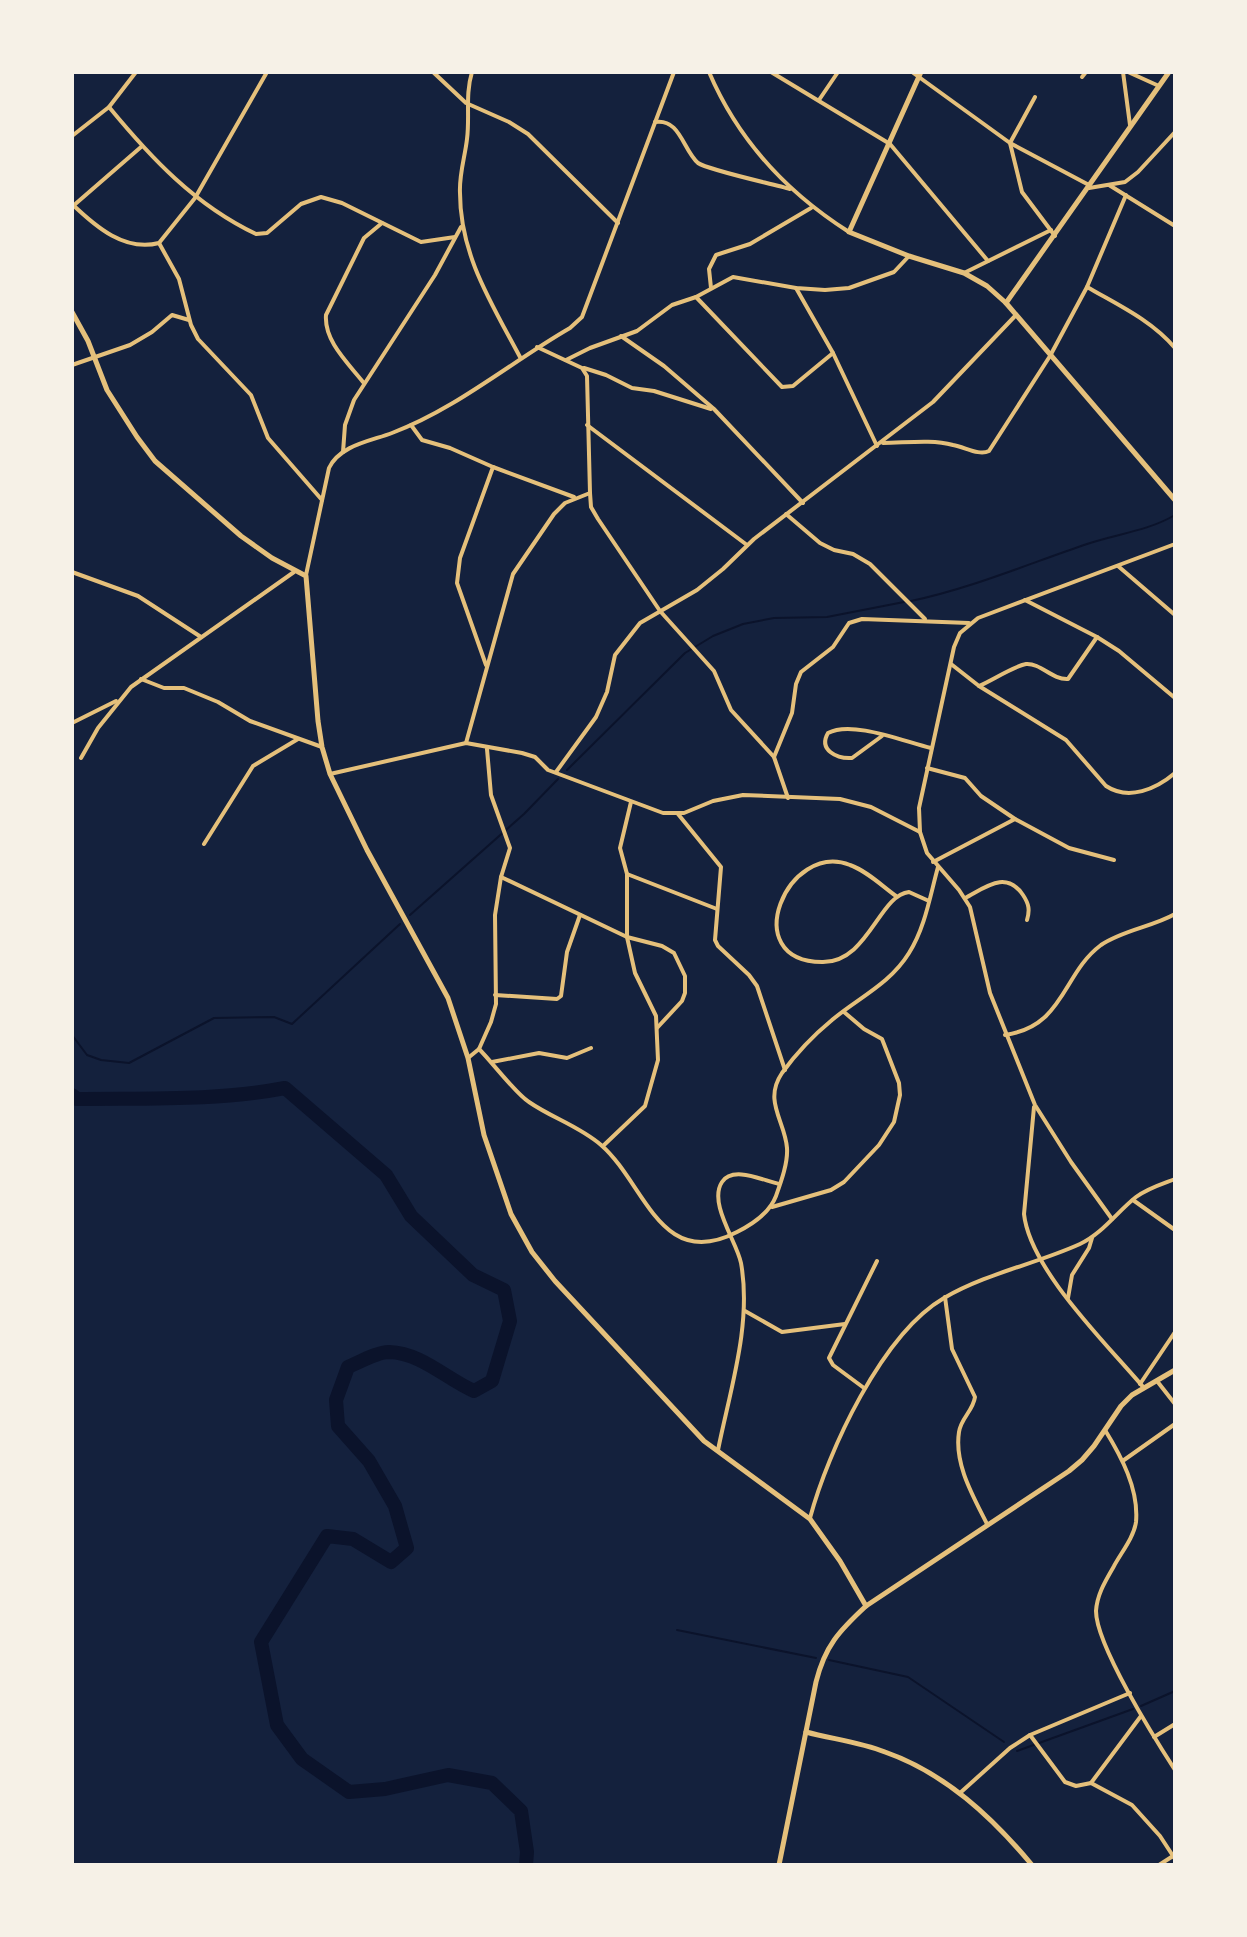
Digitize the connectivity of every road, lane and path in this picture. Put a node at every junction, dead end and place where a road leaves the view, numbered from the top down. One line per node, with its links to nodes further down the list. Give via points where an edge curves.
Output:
1 (136, 72): 17 (street)
2 (267, 72): 29 (street)
3 (433, 72): 16 (street)
4 (472, 72): 16 (street)
5 (674, 72): 18 (street)
6 (709, 72): 27 (street, via 743,135)
7 (771, 72): 15 (street)
8 (838, 72): 15 (street)
9 (912, 72): 12 (street)
10 (1126, 72): 13 (street); 19 (street)
11 (1169, 72): 13 (street)
12 (920, 74): 22 (street); 23 (street)
13 (1159, 86): 19 (street)
14 (1035, 97): 22 (street)
15 (819, 100): 23 (street)
16 (466, 103): 33 (street, via 528,134); 34 (street)
17 (109, 107): 21 (street); 24 (street)
18 (655, 122): 27 (street, via 676,130 701,165); 33 (street)
19 (1131, 127): 26 (street)
20 (1175, 132): 25 (street, via 1138,172)
21 (72, 136)
22 (1010, 143): 26 (street); 37 (street, via 1022,192)
23 (890, 144): 36 (street); 41 (street)
24 (141, 147): 29 (street); 30 (street)
25 (1109, 185): 26 (street); 28 (street)
26 (1088, 187): 37 (street)
27 (792, 190): 31 (street)
28 (1126, 195): 35 (street); 43 (street)
29 (195, 198): 32 (street, via 261,235 301,204 321,197); 39 (street)
30 (73, 205): 39 (street, via 123,242)
31 (811, 208): 36 (street); 45 (street, via 750,244 719,253 709,276)
32 (382, 223): 38 (street, via 421,242); 61 (street, via 364,238 326,315 331,340)
33 (618, 224): 52 (street, via 582,317)
34 (462, 225): 38 (street); 57 (street, via 473,268)
35 (1175, 226)
36 (849, 232): 40 (street)
37 (1053, 233): 41 (street); 47 (street)
38 (455, 237): 61 (street, via 415,308)
39 (159, 243): 50 (street, via 179,279)
40 (909, 256): 42 (street); 44 (street, via 894,272 849,288)
41 (988, 261): 42 (street)
42 (964, 273): 47 (street)
43 (1087, 287): 53 (street, via 1146,321); 55 (street)
44 (796, 288): 45 (street, via 733,277); 54 (street)
45 (711, 289): 46 (street)
46 (696, 297): 51 (street); 54 (street, via 782,387 793,386)
47 (1006, 303): 49 (street)
48 (72, 312): 56 (street)
49 (1016, 315): 55 (street); 65 (street, via 933,402)
50 (189, 320): 56 (street, via 172,315 130,345); 71 (street, via 198,339 251,395 268,438)
51 (621, 336): 58 (street); 62 (street)
52 (537, 347): 57 (street); 58 (street)
53 (1175, 348)
54 (833, 353): 65 (street)
55 (1050, 356): 65 (street, via 985,454 950,444); 70 (street)
56 (94, 357): 59 (street); 78 (street, via 107,390 155,461 241,536)
57 (520, 357): 63 (street)
58 (566, 360): 60 (street)
59 (72, 365)
60 (582, 368): 62 (street, via 632,388); 64 (street, via 588,380)
61 (363, 382): 66 (street, via 348,413)
62 (714, 409): 72 (street)
63 (411, 425): 66 (street); 67 (street, via 418,436)
64 (587, 425): 68 (street); 75 (street)
65 (878, 445): 72 (street)
66 (343, 452): 71 (street, via 329,468)
67 (493, 467): 69 (street); 88 (street, via 460,558 457,583)
68 (590, 493): 69 (street); 81 (street, via 598,519)
69 (576, 498): 88 (street, via 554,514 513,574)
70 (1174, 498)
71 (322, 500): 79 (street)
72 (803, 503): 73 (street)
73 (786, 514): 75 (street); 83 (street, via 820,543 870,564)
74 (1175, 544): 76 (street)
75 (747, 545): 81 (street, via 697,590)
76 (1118, 566): 80 (street); 82 (street)
77 (72, 572): 86 (street, via 138,596)
78 (294, 572): 79 (street); 86 (street)
79 (306, 576): 97 (street)
80 (1025, 600): 84 (street); 85 (street)
81 (660, 611): 100 (street, via 714,671 731,710); 103 (street, via 640,623 622,644 602,705)
82 (1175, 615)
83 (926, 621): 84 (street); 100 (street, via 849,623 833,647 801,672)
84 (969, 623): 87 (street, via 957,639)
85 (1097, 637): 90 (street, via 1068,679 1025,664); 91 (street)
86 (202, 638): 89 (street)
87 (951, 664): 90 (street); 98 (street)
88 (487, 667): 96 (street)
89 (141, 679): 92 (street); 95 (street, via 164,688 184,688)
90 (979, 686): 104 (street, via 1066,740 1113,791 1150,789)
91 (1175, 698)
92 (118, 700): 93 (street); 101 (street)
93 (72, 723)
94 (882, 736): 94 (street, via 843,727 828,733 824,743 837,757 852,758); 98 (street)
95 (298, 739): 97 (street); 111 (street, via 253,766)
96 (466, 743): 99 (street); 105 (street)
97 (322, 747): 105 (street)
98 (931, 748): 102 (street)
99 (487, 749): 103 (street, via 535,757 542,767); 116 (street, via 491,795 510,845)
100 (774, 757): 106 (street)
101 (81, 758)
102 (927, 768): 109 (street, via 965,778); 110 (street)
103 (556, 772): 107 (street)
104 (1175, 773)
105 (330, 774): 131 (street, via 448,998)
106 (788, 798): 108 (street, via 743,795); 110 (street, via 856,802)
107 (631, 802): 108 (street); 115 (street, via 620,848)
108 (677, 814): 120 (street, via 721,867)
109 (1015, 819): 112 (street, via 1069,848); 113 (street)
110 (920, 832): 113 (street)
111 (204, 844)
112 (1114, 860)
113 (933, 862): 114 (street)
114 (938, 867): 118 (street); 119 (street)
115 (627, 874): 120 (street); 124 (street)
116 (501, 877): 122 (street); 125 (street, via 495,915)
117 (896, 896): 117 (street, via 863,941 826,963 798,958 776,931 779,904 798,876 820,864 851,865); 119 (street, via 909,892)
118 (965, 898): 123 (street, via 995,881 1008,882 1027,901); 128 (street)
119 (929, 901): 126 (street, via 908,955 882,984)
120 (717, 909): 133 (street, via 718,946 757,986)
121 (1175, 914): 128 (street, via 1101,946 1048,1015 1026,1030)
122 (580, 915): 124 (street); 125 (street, via 567,952 561,996)
123 (1027, 920)
124 (627, 937): 127 (street); 127 (street, via 669,948 685,976 682,1001)
125 (495, 995): 130 (street)
126 (844, 1012): 133 (street); 139 (street, via 882,1039 899,1083 894,1122 844,1182)
127 (657, 1028): 135 (street, via 658,1060 649,1098)
128 (1005, 1035): 134 (street)
129 (591, 1048): 132 (street, via 567,1058 539,1053)
130 (479, 1049): 131 (street); 132 (street)
131 (468, 1058): 158 (street, via 496,1175 532,1252 580,1311)
132 (492, 1062): 135 (street, via 522,1098)
133 (785, 1070): 137 (street, via 774,1099 787,1148)
134 (1035, 1105): 140 (street); 144 (street, via 1024,1214)
135 (603, 1146): 142 (street, via 668,1230 688,1240)
136 (1175, 1179): 138 (street)
137 (779, 1184): 139 (street); 142 (street, via 736,1173 727,1176 718,1192)
138 (1133, 1200): 140 (street); 141 (street)
139 (770, 1207): 142 (street)
140 (1112, 1219): 143 (street)
141 (1175, 1230)
142 (729, 1237): 148 (street, via 741,1266)
143 (1092, 1238): 144 (street); 147 (street, via 1072,1275)
144 (1039, 1258): 146 (street); 147 (street)
145 (877, 1261): 149 (street)
146 (945, 1297): 154 (street, via 915,1322); 161 (street, via 952,1349 975,1397 958,1433 961,1462)
147 (1068, 1298): 153 (street)
148 (745, 1311): 149 (street, via 782,1332); 158 (street)
149 (845, 1324): 154 (street, via 829,1360)
150 (1175, 1332): 153 (street)
151 (1175, 1370): 152 (street)
152 (1157, 1381): 153 (street); 155 (street)
153 (1142, 1386): 157 (street)
154 (864, 1388): 160 (street)
155 (1175, 1404)
156 (1175, 1424): 159 (street)
157 (1105, 1430): 159 (street); 161 (street, via 1082,1460)
158 (717, 1453): 160 (street)
159 (1124, 1460): 163 (street, via 1136,1522 1096,1610)
160 (810, 1519): 162 (street)
161 (987, 1524): 162 (street)
162 (866, 1606): 166 (street, via 824,1654)
163 (1130, 1693): 164 (street); 168 (street)
164 (1141, 1716): 167 (street); 170 (street)
165 (1175, 1724): 167 (street)
166 (806, 1732): 171 (street, via 884,1751); 173 (street)
167 (1154, 1737): 169 (street)
168 (1034, 1740): 170 (street, via 1068,1785); 171 (street, via 998,1757)
169 (1175, 1770)
170 (1091, 1783): 172 (street, via 1136,1808)
171 (960, 1793): 174 (street)
172 (1174, 1856): 175 (street)
173 (779, 1865)
174 (1032, 1865)
175 (1159, 1865)

